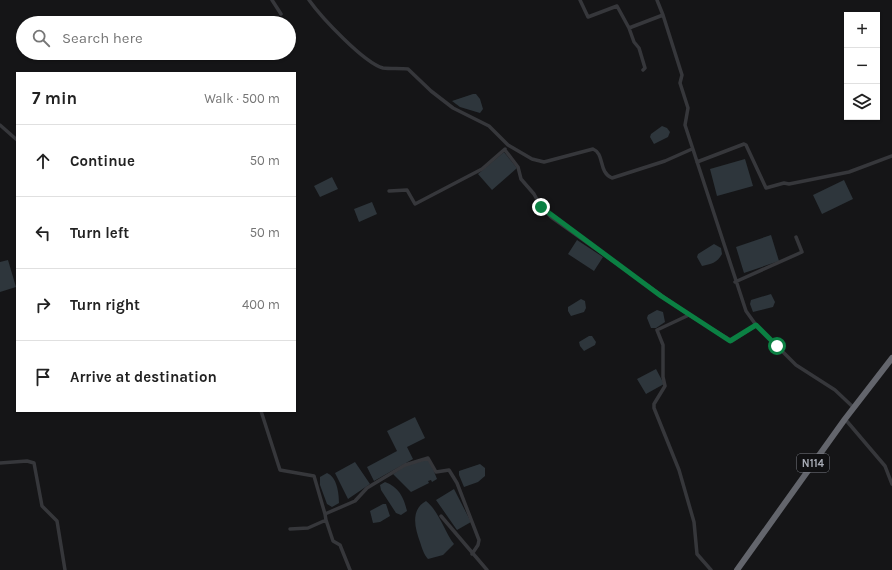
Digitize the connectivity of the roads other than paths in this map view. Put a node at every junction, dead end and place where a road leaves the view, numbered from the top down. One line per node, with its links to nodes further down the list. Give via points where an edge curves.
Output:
1 (272, 0): 5 (street)
2 (309, 0): 11 (street, via 320,16 370,62 383,68 408,69 453,108 488,126)
3 (580, 0): 7 (street, via 588,17 617,6)
4 (656, 0): 6 (street)
5 (281, 14)
6 (663, 15): 7 (street); 12 (street, via 682,75 680,83 688,108 685,125)
7 (629, 28): 8 (street, via 641,51 645,68)
8 (643, 70)
9 (0, 125): 10 (street)
10 (16, 139)
11 (508, 145): 12 (street, via 532,159 544,162 593,149 599,154 605,173 612,178 666,161); 13 (street)
12 (692, 149): 15 (street)
13 (505, 150): 16 (street, via 482,169 415,204 407,190); 19 (street, via 518,167 521,180 551,216)
14 (892, 156): 15 (street, via 849,172 766,188 744,144)
15 (697, 162): 18 (street)
16 (389, 191)
17 (796, 237): 18 (street, via 802,252)
18 (736, 282): 20 (street, via 746,311)
19 (689, 314): 20 (street, via 732,341); 35 (street, via 657,330 663,345 665,386 654,408 678,470 694,522 697,554)
20 (756, 325): 22 (street, via 796,365 835,390)
21 (892, 358): 22 (highway, N114)
22 (853, 408): 24 (highway, N114)
23 (261, 412): 27 (street, via 280,470 314,476)
24 (845, 418): 26 (street, via 884,466); 36 (highway, N114)
25 (0, 463): 32 (street, via 28,460 34,463 42,506 57,521)
26 (892, 484)
27 (325, 514): 29 (street); 31 (street, via 355,501 367,488 405,465 429,458 436,472 449,470 457,483 479,540)
28 (441, 516): 31 (street)
29 (326, 520): 30 (street, via 308,528); 33 (street, via 333,540 340,545)
30 (290, 529)
31 (472, 554): 34 (street)
32 (65, 570)
33 (350, 570)
34 (487, 570)
35 (711, 570)
36 (737, 570)

